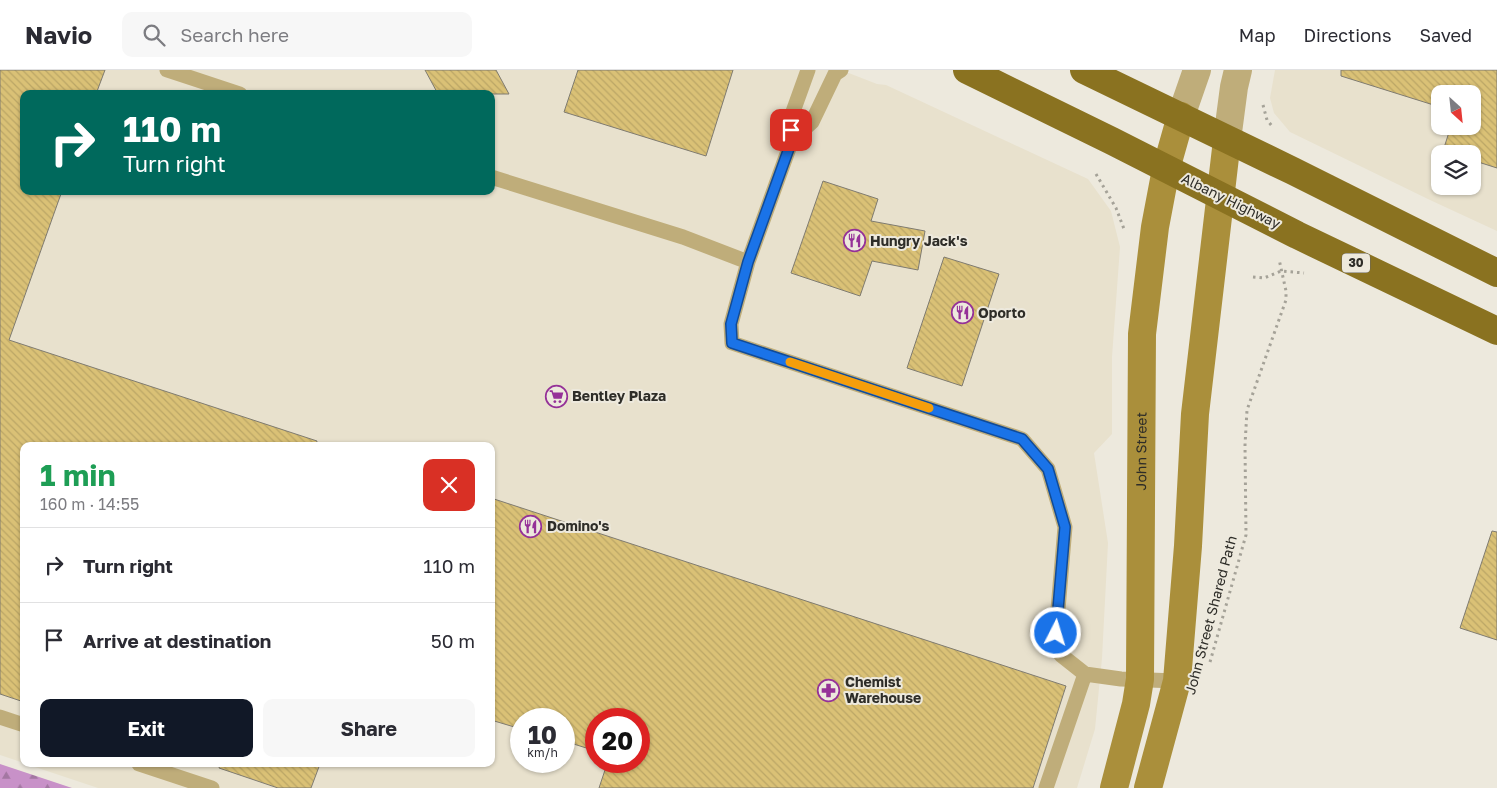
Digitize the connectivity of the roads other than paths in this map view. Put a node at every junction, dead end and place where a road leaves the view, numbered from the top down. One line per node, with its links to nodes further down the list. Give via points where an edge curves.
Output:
1 (167, 70): 8 (lane)
2 (808, 70): 10 (lane, via 790,120)
3 (840, 70): 10 (lane, via 835,74 812,122)
4 (967, 70): 12 (highway, Albany Highway / 30)
5 (1084, 70): 9 (highway)
6 (1197, 70): 9 (street)
7 (1238, 70): 11 (street)
8 (228, 90)
9 (1182, 116): 11 (highway); 12 (main road, John Street)
10 (792, 140): 15 (lane)
11 (1226, 140): 14 (main road); 16 (highway)
12 (1166, 169): 14 (highway, Albany Highway / 30); 19 (main road, John Street, via 1155,226 1142,334)
13 (495, 178): 15 (lane, via 683,237)
14 (1219, 195): 17 (highway, Albany Highway / 30); 20 (main road, via 1195,414)
15 (748, 262): 18 (lane, via 731,324 732,343 1022,439 1048,469 1065,527 1056,633 1061,655)
16 (1497, 273)
17 (1497, 331)
18 (1085, 674): 19 (lane); 25 (lane)
19 (1140, 680): 20 (lane); 26 (main road, John Street)
20 (1177, 680): 27 (main road)
21 (0, 717): 22 (lane)
22 (20, 724)
23 (148, 767): 24 (lane)
24 (212, 788)
25 (1046, 788)
26 (1114, 788)
27 (1148, 788)

